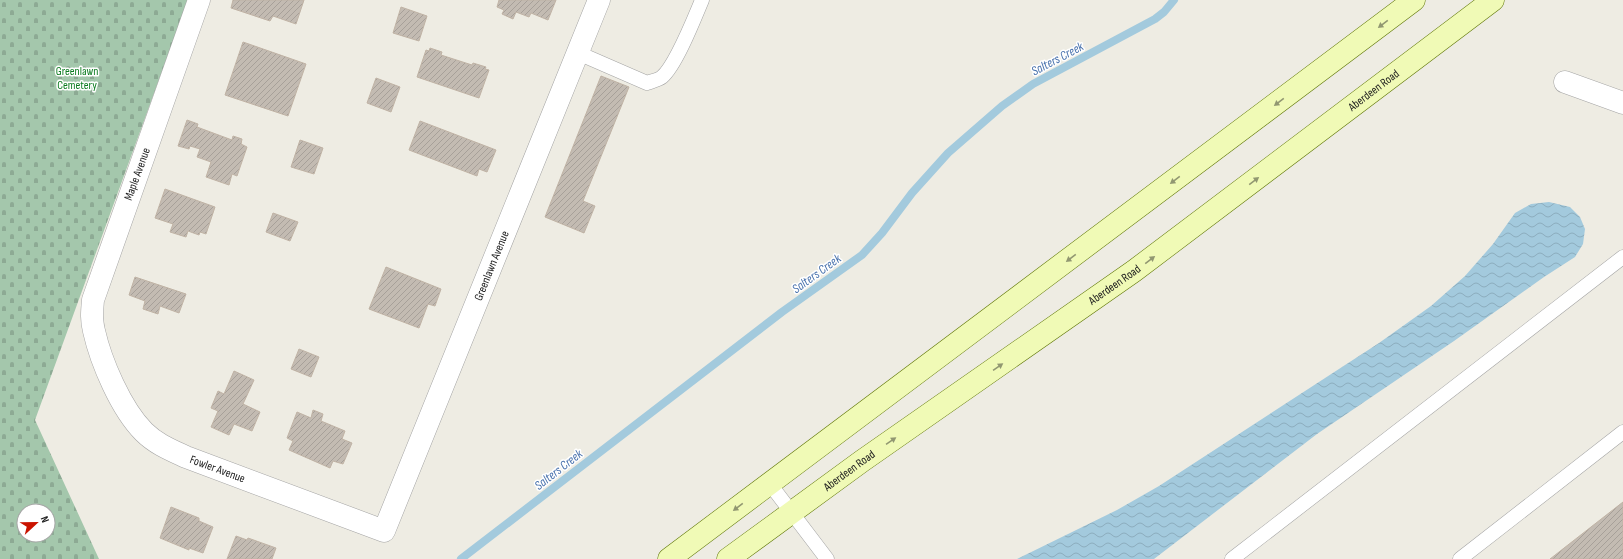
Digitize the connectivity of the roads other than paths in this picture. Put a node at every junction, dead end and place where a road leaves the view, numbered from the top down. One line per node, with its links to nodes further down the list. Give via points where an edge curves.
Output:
1 (199, 0): 10 (street, Maple Avenue, via 93,300 93,330)
2 (599, 0): 6 (street, Greenlawn Avenue)
3 (702, 0): 6 (lane, via 691,27 667,71 660,78 647,83)
4 (1414, 0): 12 (main road, one-way to 12)
5 (1494, 0): 13 (main road, Aberdeen Road, one-way to 5, via 862,461 1059,326)
6 (578, 53): 14 (street, Greenlawn Avenue)
7 (1565, 82): 8 (street)
8 (1623, 103)
9 (1623, 257): 18 (lane)
10 (100, 349): 14 (street, Fowler Avenue, via 120,398 143,432 157,443)
11 (1623, 432): 19 (lane)
12 (770, 484): 13 (lane); 15 (main road, one-way to 15)
13 (791, 513): 16 (main road, Aberdeen Road); 17 (lane)
14 (384, 531)
15 (669, 559)
16 (728, 559)
17 (827, 559)
18 (1232, 559)
19 (1460, 559)

